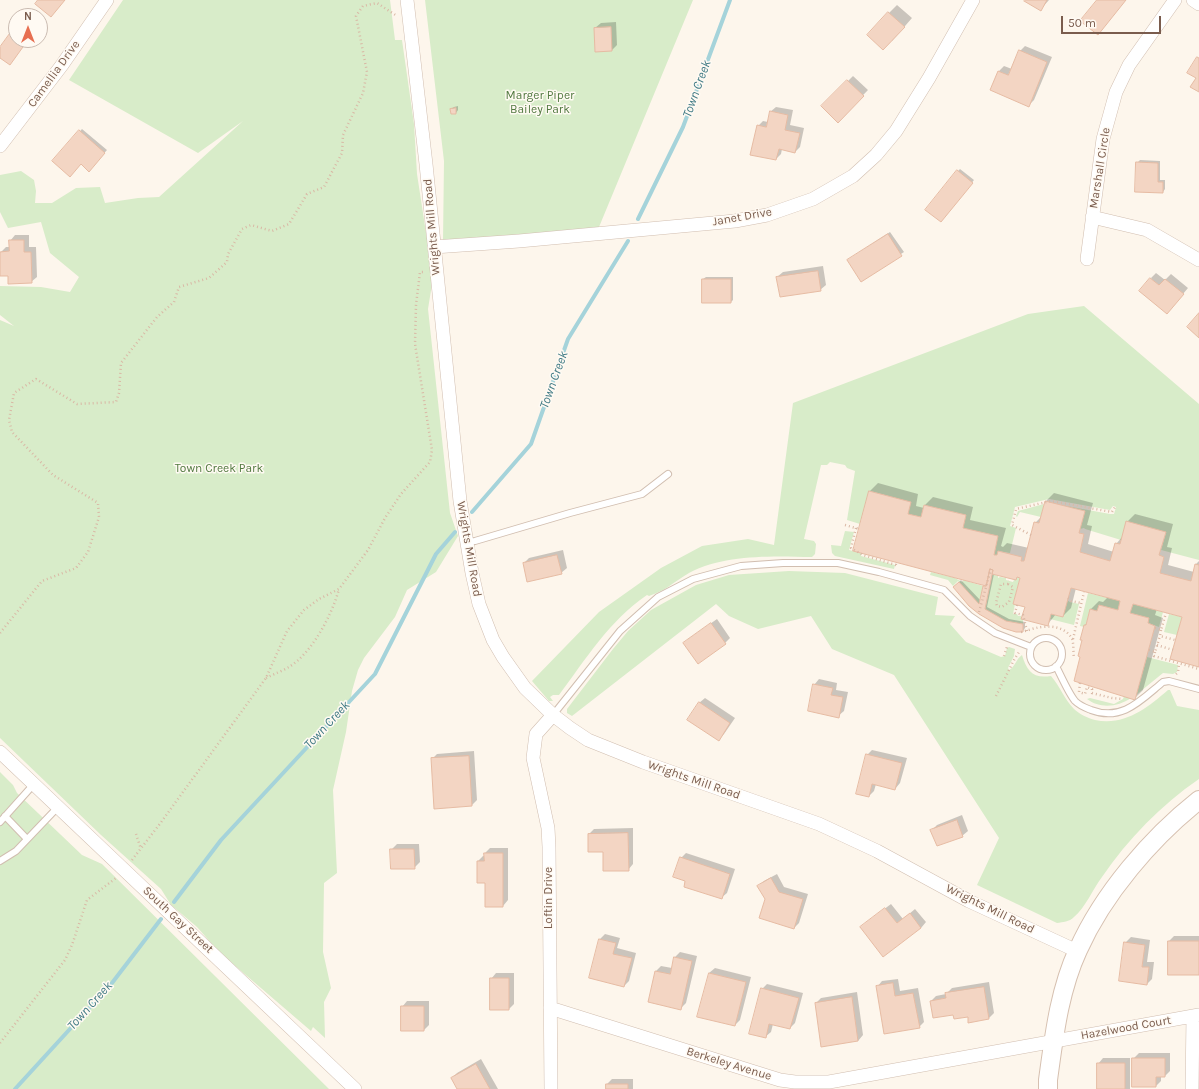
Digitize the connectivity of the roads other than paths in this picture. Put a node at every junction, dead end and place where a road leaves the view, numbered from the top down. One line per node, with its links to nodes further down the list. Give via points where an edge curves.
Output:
1 (107, 0): 7 (street, Camellia Drive, via 62,65)
2 (407, 0): 9 (street, Wrights Mill Road)
3 (973, 0): 9 (street, Janet Drive, via 896,132 853,176 813,199 768,215 735,221)
4 (1175, 0): 8 (street, Marshall Circle, via 1129,65 1116,92 1103,139)
5 (1193, 0): 6 (street)
6 (1199, 4)
7 (0, 146)
8 (1092, 217): 10 (street, Marshall Circle); 11 (street, via 1147,230)
9 (434, 247): 13 (street, Wrights Mill Road)
10 (1087, 259)
11 (1199, 260)
12 (668, 474): 13 (lane, via 642,494)
13 (466, 542): 17 (street, Wrights Mill Road, via 479,604 493,640 525,688)
14 (1031, 647): 15 (lane, via 1030,658 1036,667 1046,670); 15 (lane, via 1038,639 1043,638 1058,642 1062,658); 17 (lane, via 995,633 970,616 944,590 880,572 838,563 742,566 693,579 658,597 620,631)
15 (1056, 666): 16 (lane, via 1075,701 1084,708 1101,714 1117,714 1133,707 1163,682 1169,681)
16 (1199, 689)
17 (553, 715): 26 (street, Wrights Mill Road, via 588,740 819,824 877,850 969,901); 27 (street, Loftin Drive, via 536,734 534,758 548,828)
18 (0, 752): 19 (street, South Gay Street)
19 (34, 784): 21 (street, South Gay Street); 22 (lane)
20 (1199, 800): 26 (main road, via 1138,859 1106,901)
21 (58, 807): 24 (lane); 30 (street, South Gay Street)
22 (5, 816): 23 (lane); 24 (lane)
23 (0, 822)
24 (27, 839): 25 (lane, via 16,851)
25 (0, 861)
26 (1077, 951): 29 (main road, via 1063,996)
27 (550, 1008): 29 (street, Berkeley Avenue, via 726,1064 795,1082 829,1082); 31 (street, Loftin Drive)
28 (1196, 1016): 29 (street, Hazelwood Court); 33 (street)
29 (1053, 1042): 32 (main road)
30 (354, 1088)
31 (551, 1089)
32 (1048, 1089)
33 (1192, 1089)

